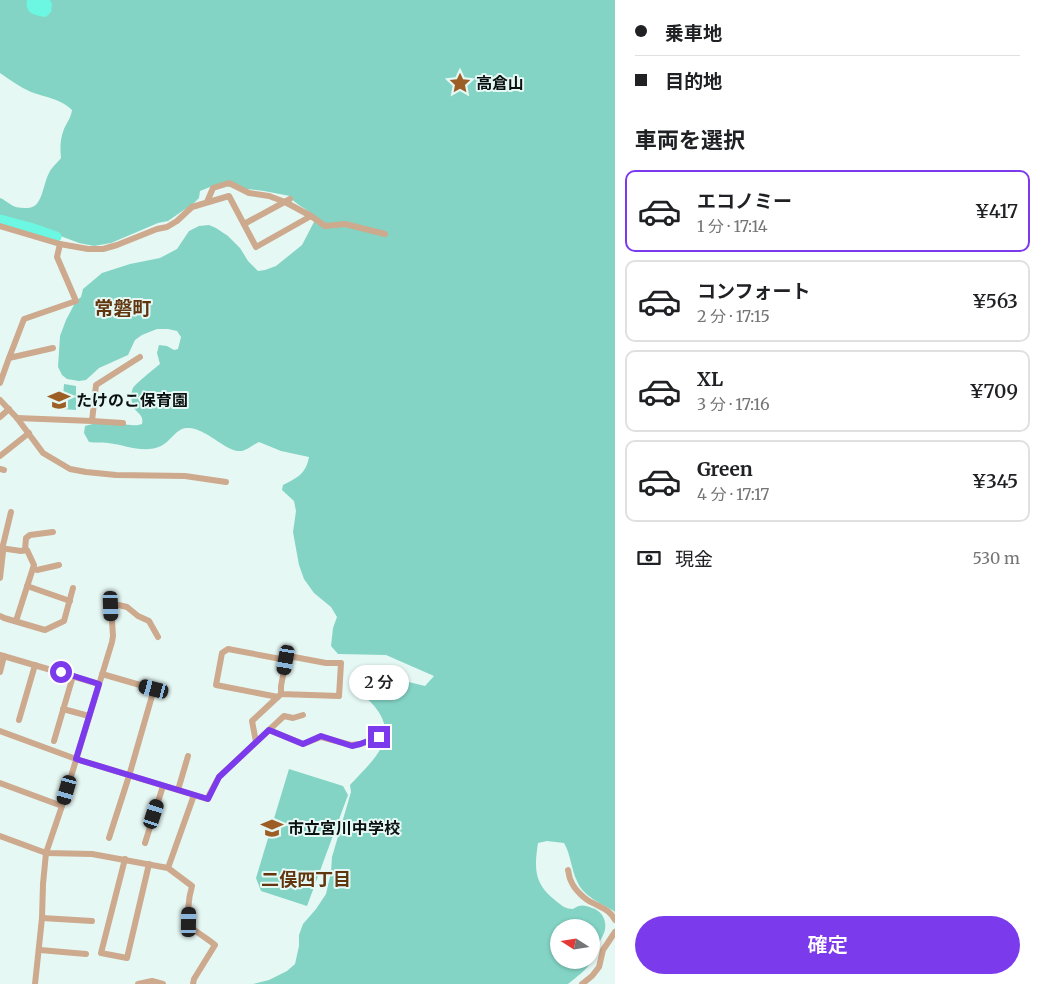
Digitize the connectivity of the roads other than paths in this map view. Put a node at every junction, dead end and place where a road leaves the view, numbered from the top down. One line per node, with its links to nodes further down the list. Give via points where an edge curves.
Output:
1 (287, 200): 2 (street, via 249,193 229,183 213,188); 3 (street); 4 (street)
2 (207, 202): 4 (street, via 229,196); 7 (street, via 192,207 167,227 117,245 88,249)
3 (311, 216): 4 (street, via 256,247); 6 (street, via 325,226 345,224)
4 (244, 224)
5 (0, 226): 7 (street)
6 (385, 234)
7 (60, 244): 9 (street, via 57,257 76,301 24,319)
8 (53, 348): 9 (street)
9 (10, 358): 11 (street)
10 (140, 358): 16 (street, via 96,385)
11 (0, 384)
12 (0, 400): 13 (street)
13 (9, 409): 14 (street); 15 (street)
14 (0, 417)
15 (17, 418): 16 (street); 18 (street)
16 (92, 421): 17 (street)
17 (124, 423)
18 (28, 433): 19 (street); 20 (street, via 44,453 70,469 116,475 186,476)
19 (0, 456)
20 (226, 482)
21 (10, 512): 23 (street)
22 (53, 532): 24 (street, via 30,535 26,538)
23 (1, 548): 24 (street); 27 (street)
24 (25, 550): 26 (street, via 29,552)
25 (60, 566): 26 (street)
26 (34, 569): 28 (street)
27 (0, 578)
28 (27, 586): 30 (street); 32 (street)
29 (73, 588): 30 (street)
30 (70, 601): 32 (street, via 64,621 45,630)
31 (0, 616): 32 (street)
32 (16, 621)
33 (158, 637): 38 (street, via 149,621 114,604 111,606 112,642)
34 (2, 655): 36 (street); 37 (street)
35 (286, 660): 41 (street); 41 (street, via 294,657 326,664 341,663 340,696); 41 (street, via 228,649 222,653 216,685)
36 (35, 665): 39 (street); 45 (street)
37 (0, 672)
38 (102, 674): 40 (street); 53 (street, via 154,689)
39 (74, 676): 40 (street); 42 (street)
40 (99, 684): 44 (street)
41 (280, 695): 50 (street, via 252,721)
42 (63, 709): 44 (street); 49 (street)
43 (303, 715): 46 (street, via 284,716)
44 (89, 716): 52 (street)
45 (19, 720)
46 (269, 730): 48 (street, via 303,744 321,736 352,746); 50 (street)
47 (0, 731): 52 (street)
48 (379, 737)
49 (54, 741)
50 (256, 742): 57 (street, via 219,777 208,799)
51 (188, 756): 56 (street)
52 (76, 759): 53 (street); 58 (street)
53 (129, 776): 55 (street); 60 (street)
54 (0, 783): 58 (street)
55 (163, 786): 56 (street); 61 (street)
56 (178, 790): 57 (street)
57 (194, 795): 65 (street)
58 (62, 806): 62 (street)
59 (0, 836): 62 (street)
60 (109, 838)
61 (144, 843)
62 (46, 853): 63 (street); 67 (street)
63 (125, 859): 64 (street); 64 (street, via 101,953 127,958)
64 (149, 864): 65 (street)
65 (168, 868): 76 (street, via 192,886 189,898 191,927 215,945)
66 (568, 870): 69 (street, via 571,883 582,895 606,908)
67 (42, 918): 68 (street); 71 (street)
68 (92, 920)
69 (615, 920)
70 (615, 932): 77 (street, via 603,950 599,967)
71 (40, 950): 72 (street); 73 (street)
72 (86, 954)
73 (35, 984)
74 (138, 984): 75 (street, via 152,981)
75 (163, 984)
76 (193, 984)
77 (582, 984)

